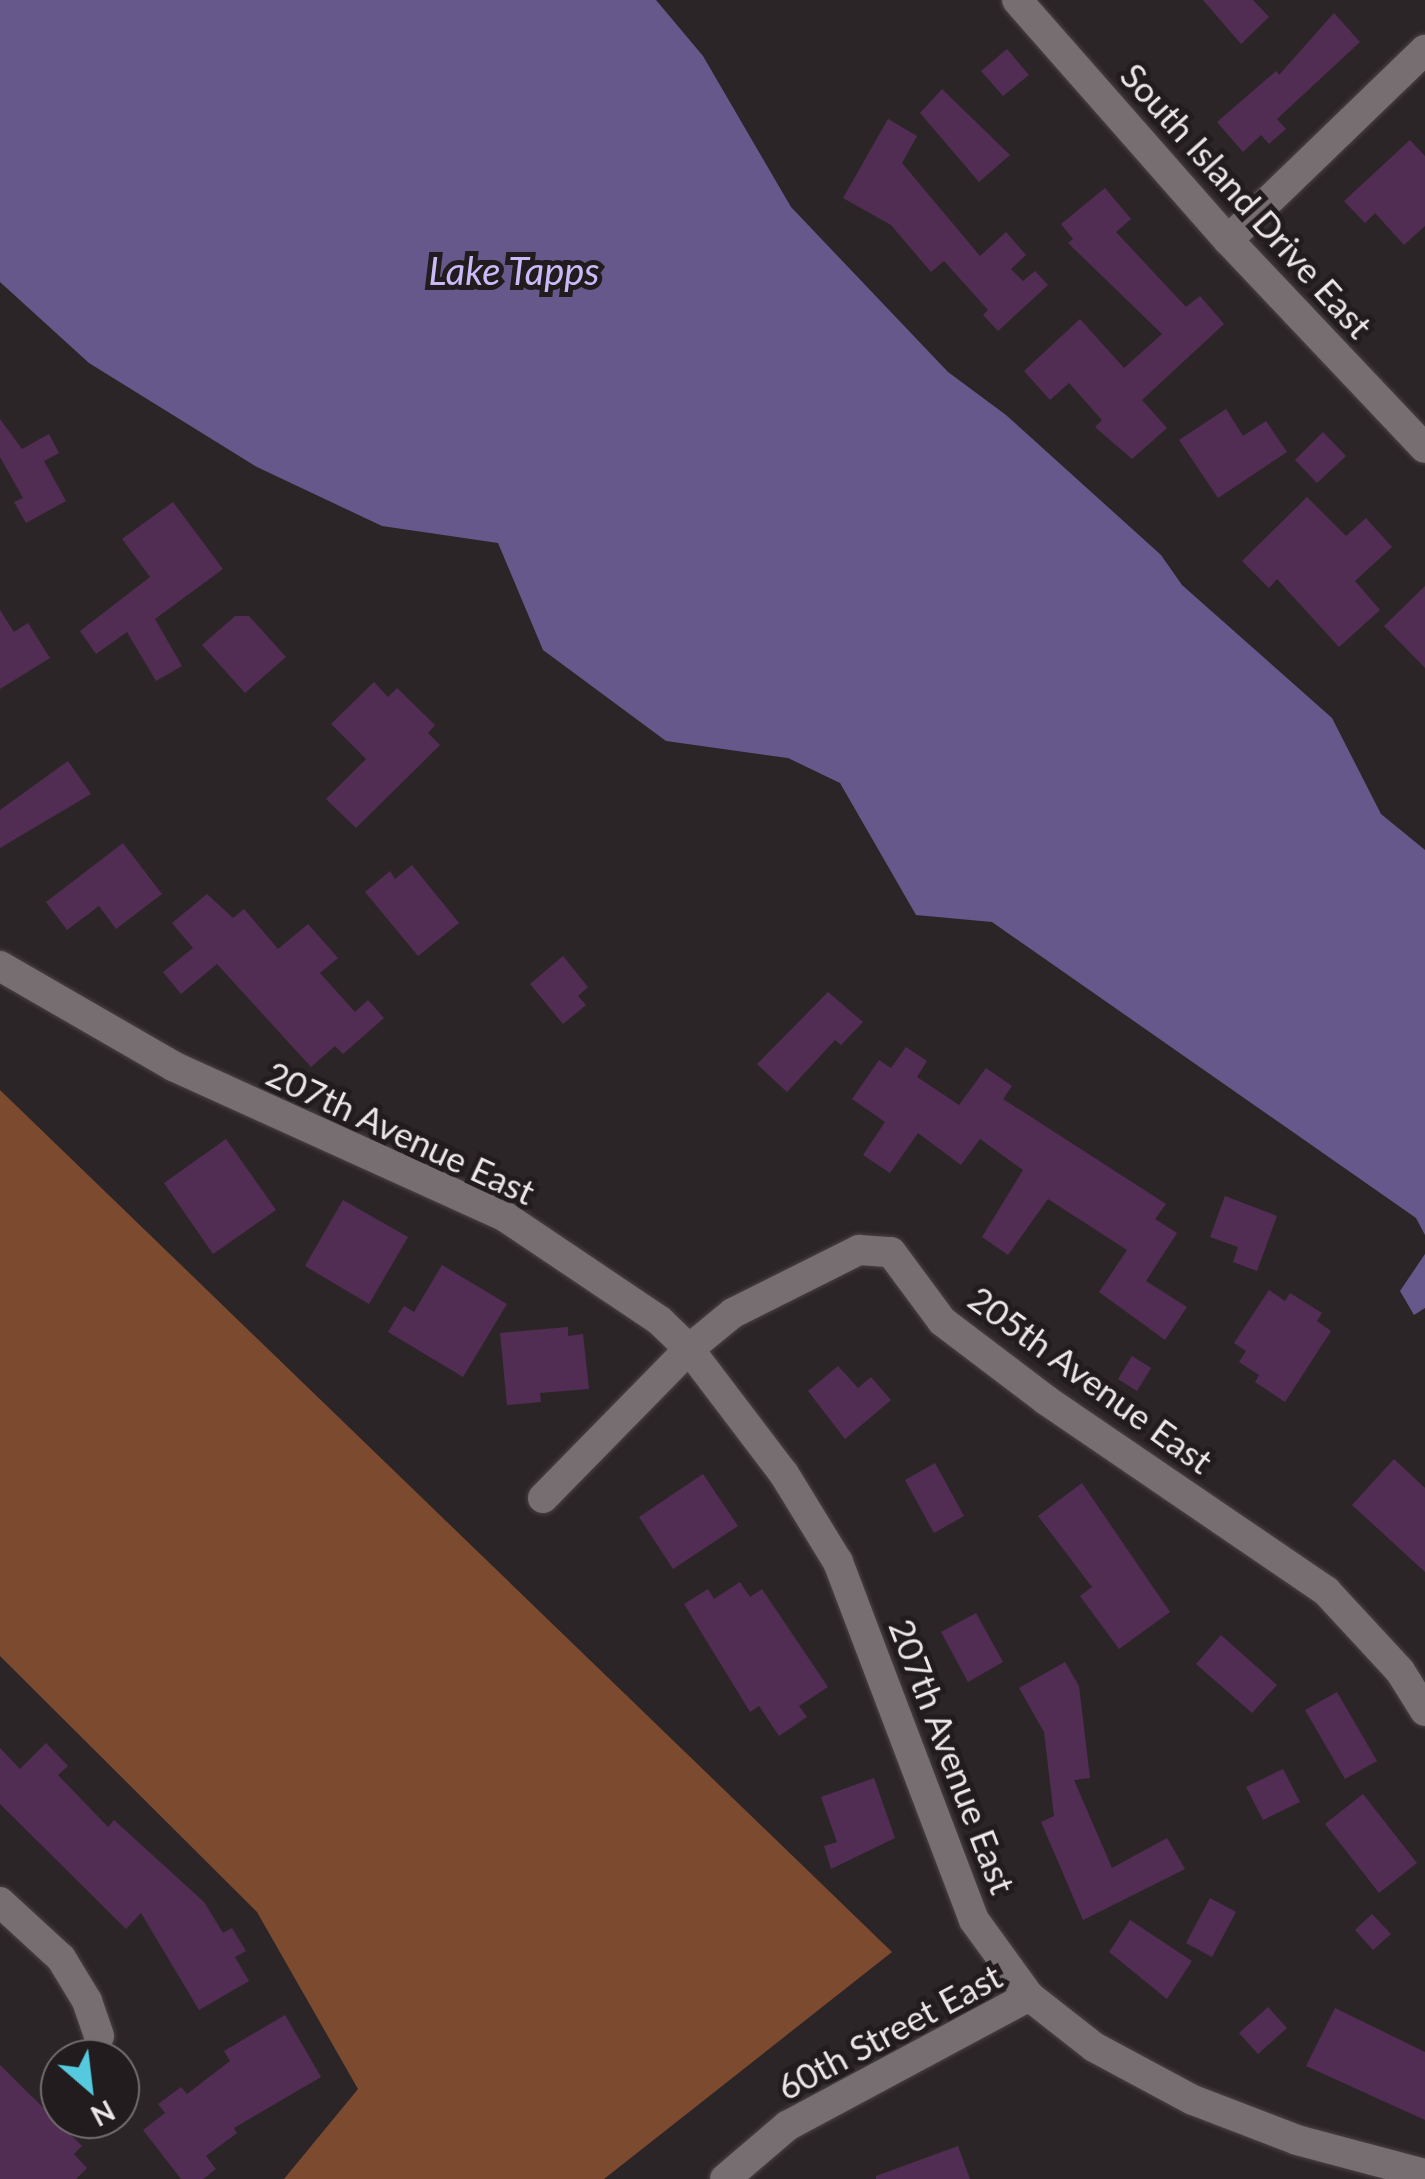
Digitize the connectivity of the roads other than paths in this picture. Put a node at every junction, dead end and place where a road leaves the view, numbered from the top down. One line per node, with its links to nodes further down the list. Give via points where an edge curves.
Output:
1 (1017, 0): 3 (street, South Island Drive East)
2 (1425, 50): 3 (street)
3 (1228, 240): 4 (street, South Island Drive East)
4 (1425, 448)
5 (0, 966): 6 (street, 207th Avenue East, via 173,1066 504,1216 660,1320)
6 (689, 1349): 7 (street, 205th Avenue East); 8 (street, 205th Avenue East, via 781,1285 859,1250 891,1252 942,1321 1326,1591 1400,1671); 10 (street, 207th Avenue East, via 784,1474 838,1562 974,1920)
7 (542, 1498)
8 (1425, 1710)
9 (0, 1902): 11 (street, via 61,1958 88,2000)
10 (1029, 1996): 12 (street, 60th Street East, via 1094,2048 1193,2100 1297,2140); 13 (street, 60th Street East, via 787,2126)
11 (98, 2036)
12 (1425, 2174)
13 (725, 2179)

